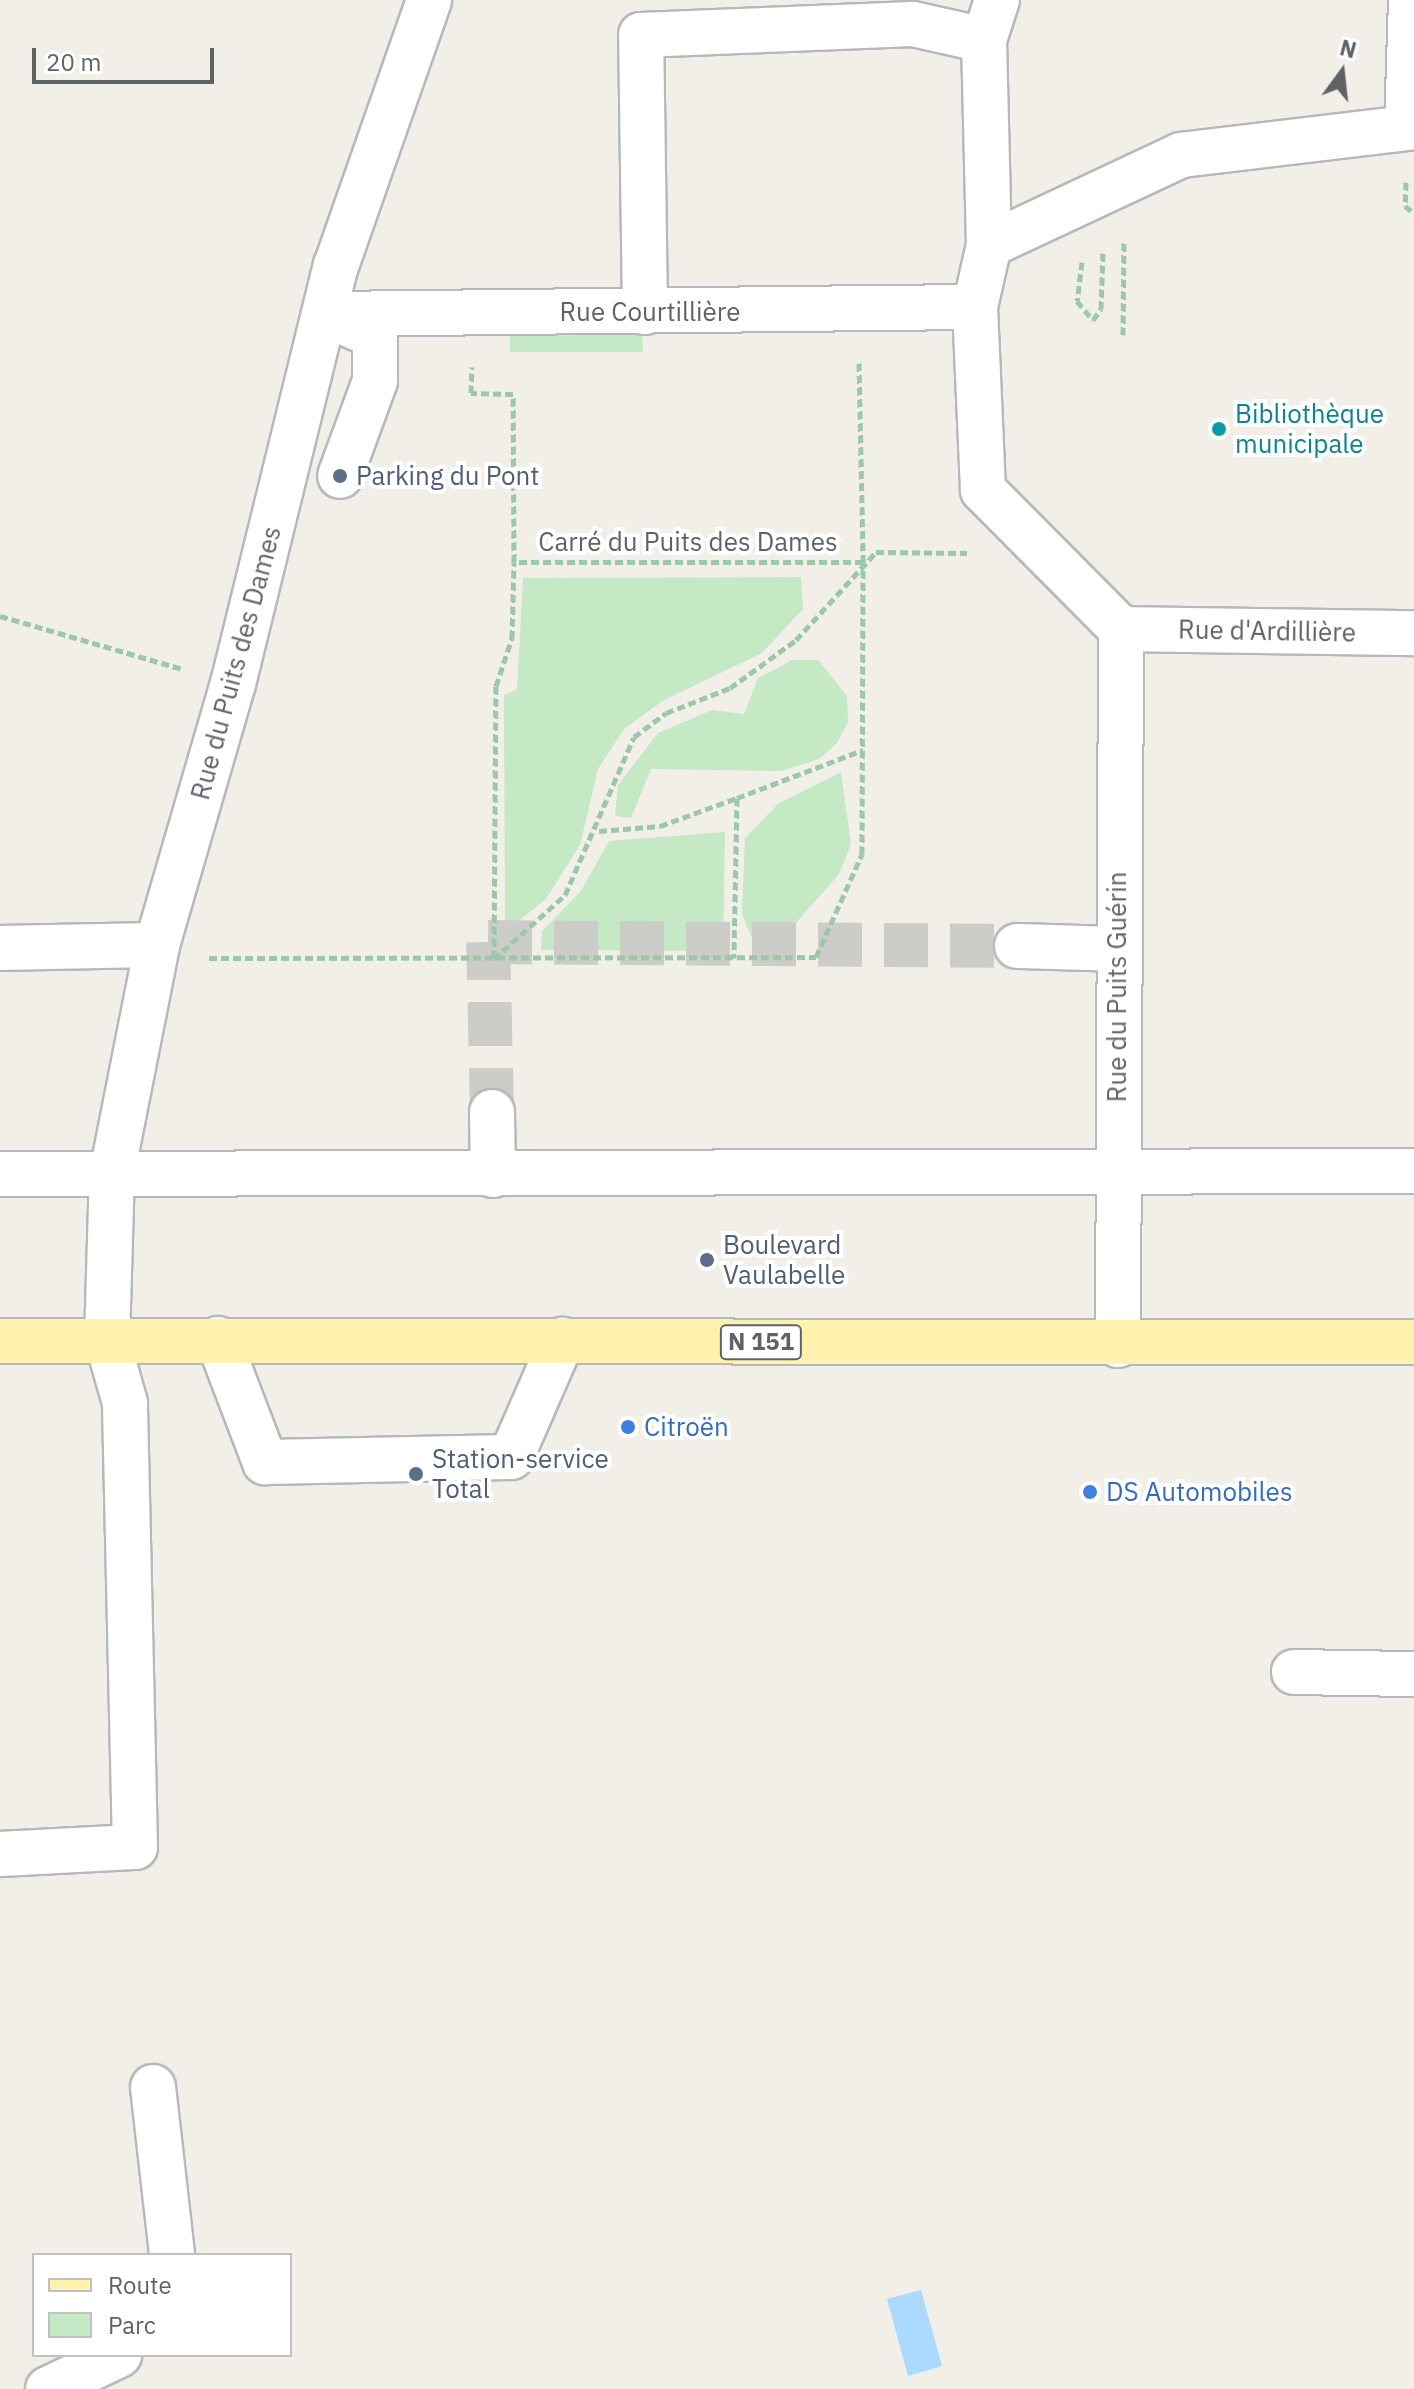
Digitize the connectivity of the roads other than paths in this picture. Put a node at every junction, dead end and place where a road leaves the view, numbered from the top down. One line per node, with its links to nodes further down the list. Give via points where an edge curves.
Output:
1 (429, 0): 8 (street, Rue du Puits des Dames)
2 (1411, 0): 5 (street, via 1407,128 1181,155)
3 (646, 17): 4 (street, via 913,24); 7 (street)
4 (990, 20): 5 (street)
5 (989, 245): 6 (street)
6 (975, 307): 7 (street, Rue Courtillière); 10 (street, via 983,490)
7 (645, 312): 8 (street, Rue Courtillière)
8 (325, 314): 9 (street, via 375,336 375,381); 12 (street, Rue du Puits des Dames, via 233,684)
9 (340, 476)
10 (1121, 629): 11 (street, Rue d'Ardillière); 15 (street, Rue du Puits Guérin)
11 (1414, 633)
12 (157, 945): 14 (street); 19 (street, Rue du Puits des Dames)
13 (1017, 946): 15 (street)
14 (0, 948)
15 (1117, 949): 17 (street, Rue du Puits Guérin)
16 (492, 1112): 21 (street)
17 (1117, 1170): 18 (street); 21 (street); 27 (street, Rue du Puits Guérin)
18 (1414, 1171)
19 (112, 1173): 20 (street); 21 (street); 23 (street, Rue du Puits des Dames)
20 (0, 1174)
21 (493, 1175)
22 (218, 1339): 23 (main road, N 151); 24 (main road, N 151); 24 (street, via 265,1462 511,1457)
23 (107, 1340): 25 (main road, N 151); 30 (street, Rue du Puits des Dames, via 125,1403 135,1847)
24 (562, 1340): 27 (main road, N 151)
25 (0, 1341)
26 (1414, 1342): 27 (main road, N 151)
27 (1118, 1345)
28 (1294, 1672): 29 (street)
29 (1414, 1674)
30 (0, 1854)
31 (153, 2087): 32 (street)
32 (172, 2253)
33 (115, 2357): 34 (street)
34 (48, 2389)

